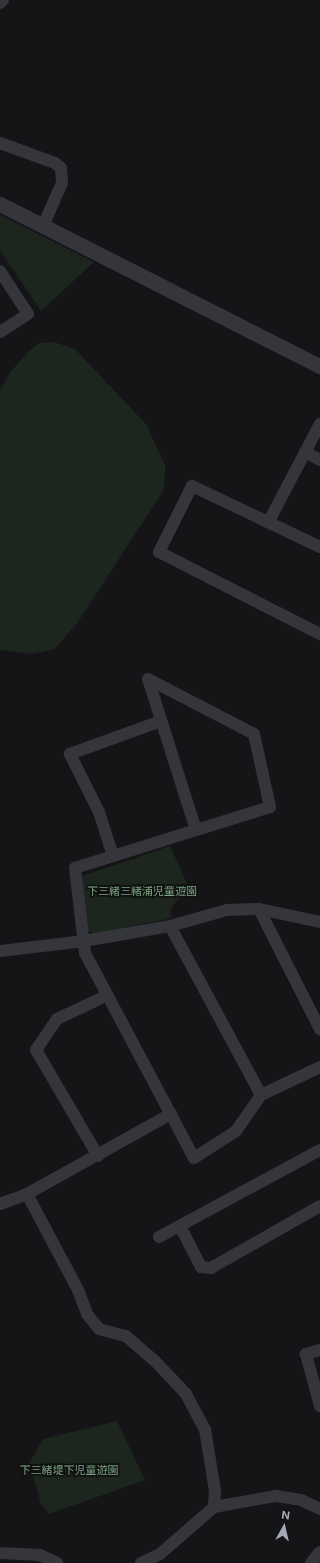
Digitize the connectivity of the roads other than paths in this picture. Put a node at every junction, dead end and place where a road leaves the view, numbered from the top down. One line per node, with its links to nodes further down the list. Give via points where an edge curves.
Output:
1 (3, 0): 2 (street)
2 (0, 3)
3 (0, 143): 5 (street, via 56,163 61,168 62,183)
4 (0, 204): 5 (street)
5 (43, 226): 8 (street)
6 (0, 271): 7 (street, via 28,314)
7 (0, 332)
8 (320, 366)
9 (320, 424): 10 (street)
10 (305, 452): 11 (street); 12 (street)
11 (320, 460)
12 (269, 521): 13 (street); 14 (street, via 192,486 159,552)
13 (320, 547)
14 (320, 634)
15 (161, 721): 16 (street); 16 (street, via 148,679 254,734 270,807); 17 (street, via 70,754 99,812)
16 (196, 830): 17 (street)
17 (113, 856): 21 (street, via 75,868)
18 (259, 909): 19 (street); 20 (street, via 227,910); 24 (street)
19 (320, 922)
20 (170, 926): 21 (street); 26 (street)
21 (84, 941): 22 (street); 23 (street, via 85,953)
22 (0, 951)
23 (108, 995): 27 (street); 29 (street, via 57,1019 36,1050)
24 (320, 1029)
25 (320, 1067): 26 (street)
26 (261, 1096): 27 (street, via 236,1132 194,1158)
27 (171, 1114): 29 (street)
28 (320, 1150): 33 (street)
29 (98, 1156): 30 (street)
30 (27, 1194): 31 (street); 37 (street, via 78,1290 87,1314 99,1329 126,1336 154,1360 186,1394 205,1429 215,1491)
31 (0, 1204)
32 (320, 1206): 33 (street, via 211,1268 201,1267)
33 (180, 1226): 34 (street)
34 (159, 1237)
35 (320, 1350): 36 (street, via 306,1354)
36 (320, 1406)
37 (214, 1507): 38 (street, via 276,1496 301,1500); 42 (street, via 160,1554)
38 (320, 1509)
39 (320, 1552): 43 (street)
40 (0, 1553): 41 (street, via 40,1555)
41 (57, 1563)
42 (141, 1563)
43 (311, 1563)

